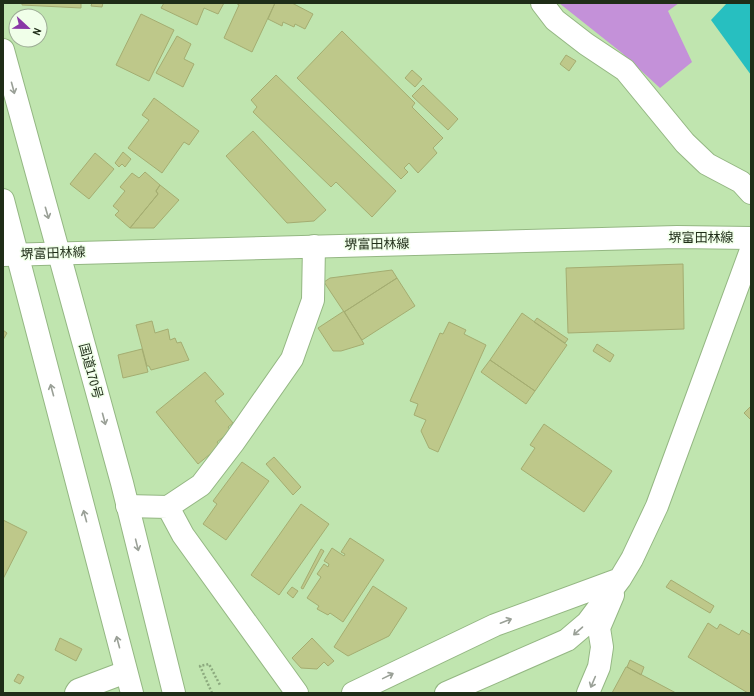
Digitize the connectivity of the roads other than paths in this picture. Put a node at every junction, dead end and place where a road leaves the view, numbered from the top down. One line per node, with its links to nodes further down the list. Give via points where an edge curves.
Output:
1 (542, 3): 3 (main road, via 554,20 625,70 685,143 707,164 741,182)
2 (3, 50): 8 (main road, 国道170号, one-way to 8)
3 (751, 193)
4 (3, 200): 9 (main road)
5 (751, 238): 6 (main road, 堺富田林線, via 676,237)
6 (314, 246): 8 (main road, 堺富田林線); 11 (main road, via 313,300 292,359 201,485)
7 (751, 250): 12 (main road, via 657,506)
8 (58, 253): 9 (main road, 堺富田林線); 10 (main road, 国道170号, one-way to 10)
9 (10, 255): 13 (main road, one-way to 9)
10 (127, 506): 11 (main road); 16 (main road, 国道170号, one-way to 16)
11 (168, 507): 17 (main road, via 183,535)
12 (620, 579): 18 (main road, one-way to 12, via 496,625); 19 (main road, one-way to 19, via 587,623 567,640); 20 (main road, one-way to 20, via 599,628 602,646 599,667)
13 (126, 672): 14 (main road); 15 (main road)
14 (76, 693)
15 (132, 693)
16 (174, 693)
17 (297, 693)
18 (353, 693)
19 (446, 693)
20 (588, 693)

